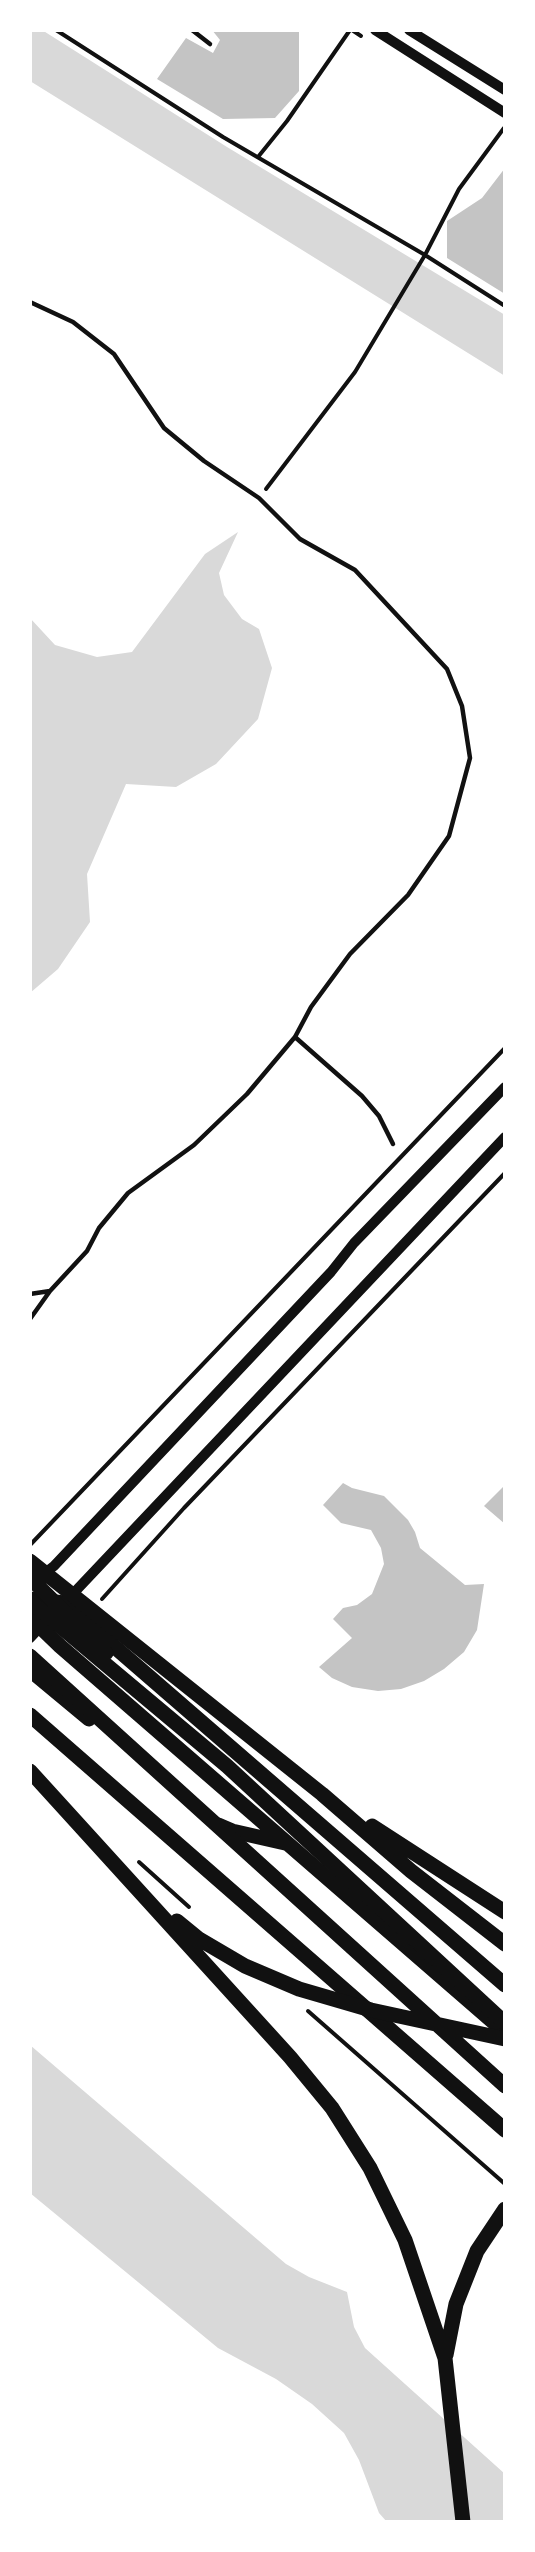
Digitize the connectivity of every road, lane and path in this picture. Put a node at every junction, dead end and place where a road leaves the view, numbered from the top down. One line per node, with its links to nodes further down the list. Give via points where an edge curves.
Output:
1 (56, 30): 10 (path)
2 (192, 30): 6 (lane)
3 (350, 30): 10 (path)
4 (375, 30): 8 (street)
5 (409, 30): 7 (street)
6 (210, 44)
7 (505, 90)
8 (505, 113)
9 (504, 127): 11 (path, via 459,189)
10 (258, 157): 11 (path)
11 (425, 255): 13 (path); 14 (path, via 356,372)
12 (30, 302): 14 (lane, via 73,322 114,354 164,428)
13 (505, 306)
14 (259, 498): 15 (lane, via 300,539 355,570 447,669 462,706 470,758 449,836 408,896 350,954 311,1007)
15 (295, 1037): 19 (lane, via 362,1096 379,1116); 21 (lane, via 247,1094 194,1145 128,1192 99,1228 87,1251)
16 (505, 1048): 24 (path)
17 (505, 1087): 27 (street, via 54,1566)
18 (505, 1137): 29 (street)
19 (393, 1144)
20 (505, 1173): 30 (path, via 184,1508)
21 (50, 1291): 22 (lane); 23 (lane)
22 (30, 1294)
23 (30, 1319)
24 (30, 1545)
25 (30, 1561): 37 (main road)
26 (30, 1578): 35 (main road)
27 (30, 1584)
28 (30, 1600): 29 (main road); 35 (main road)
29 (64, 1603): 30 (main road); 31 (street)
30 (84, 1620): 42 (main road)
31 (33, 1627): 38 (main road)
32 (30, 1656): 46 (main road)
33 (30, 1670): 38 (main road, via 206,1820 232,1832)
34 (30, 1715): 47 (main road)
35 (190, 1734): 43 (main road)
36 (30, 1771): 39 (main road)
37 (322, 1794): 40 (main road); 41 (main road)
38 (288, 1844): 44 (main road)
39 (122, 1871): 45 (main road, via 199,1938 245,1966 299,1989 371,2010); 49 (main road, via 332,2108 370,2168 405,2240)
40 (505, 1912)
41 (505, 1944)
42 (505, 1985)
43 (505, 2023)
44 (505, 2032)
45 (505, 2039)
46 (505, 2086)
47 (505, 2130)
48 (505, 2209): 49 (main road, via 477,2251 456,2304)
49 (445, 2358): 50 (main road)
50 (463, 2522)

